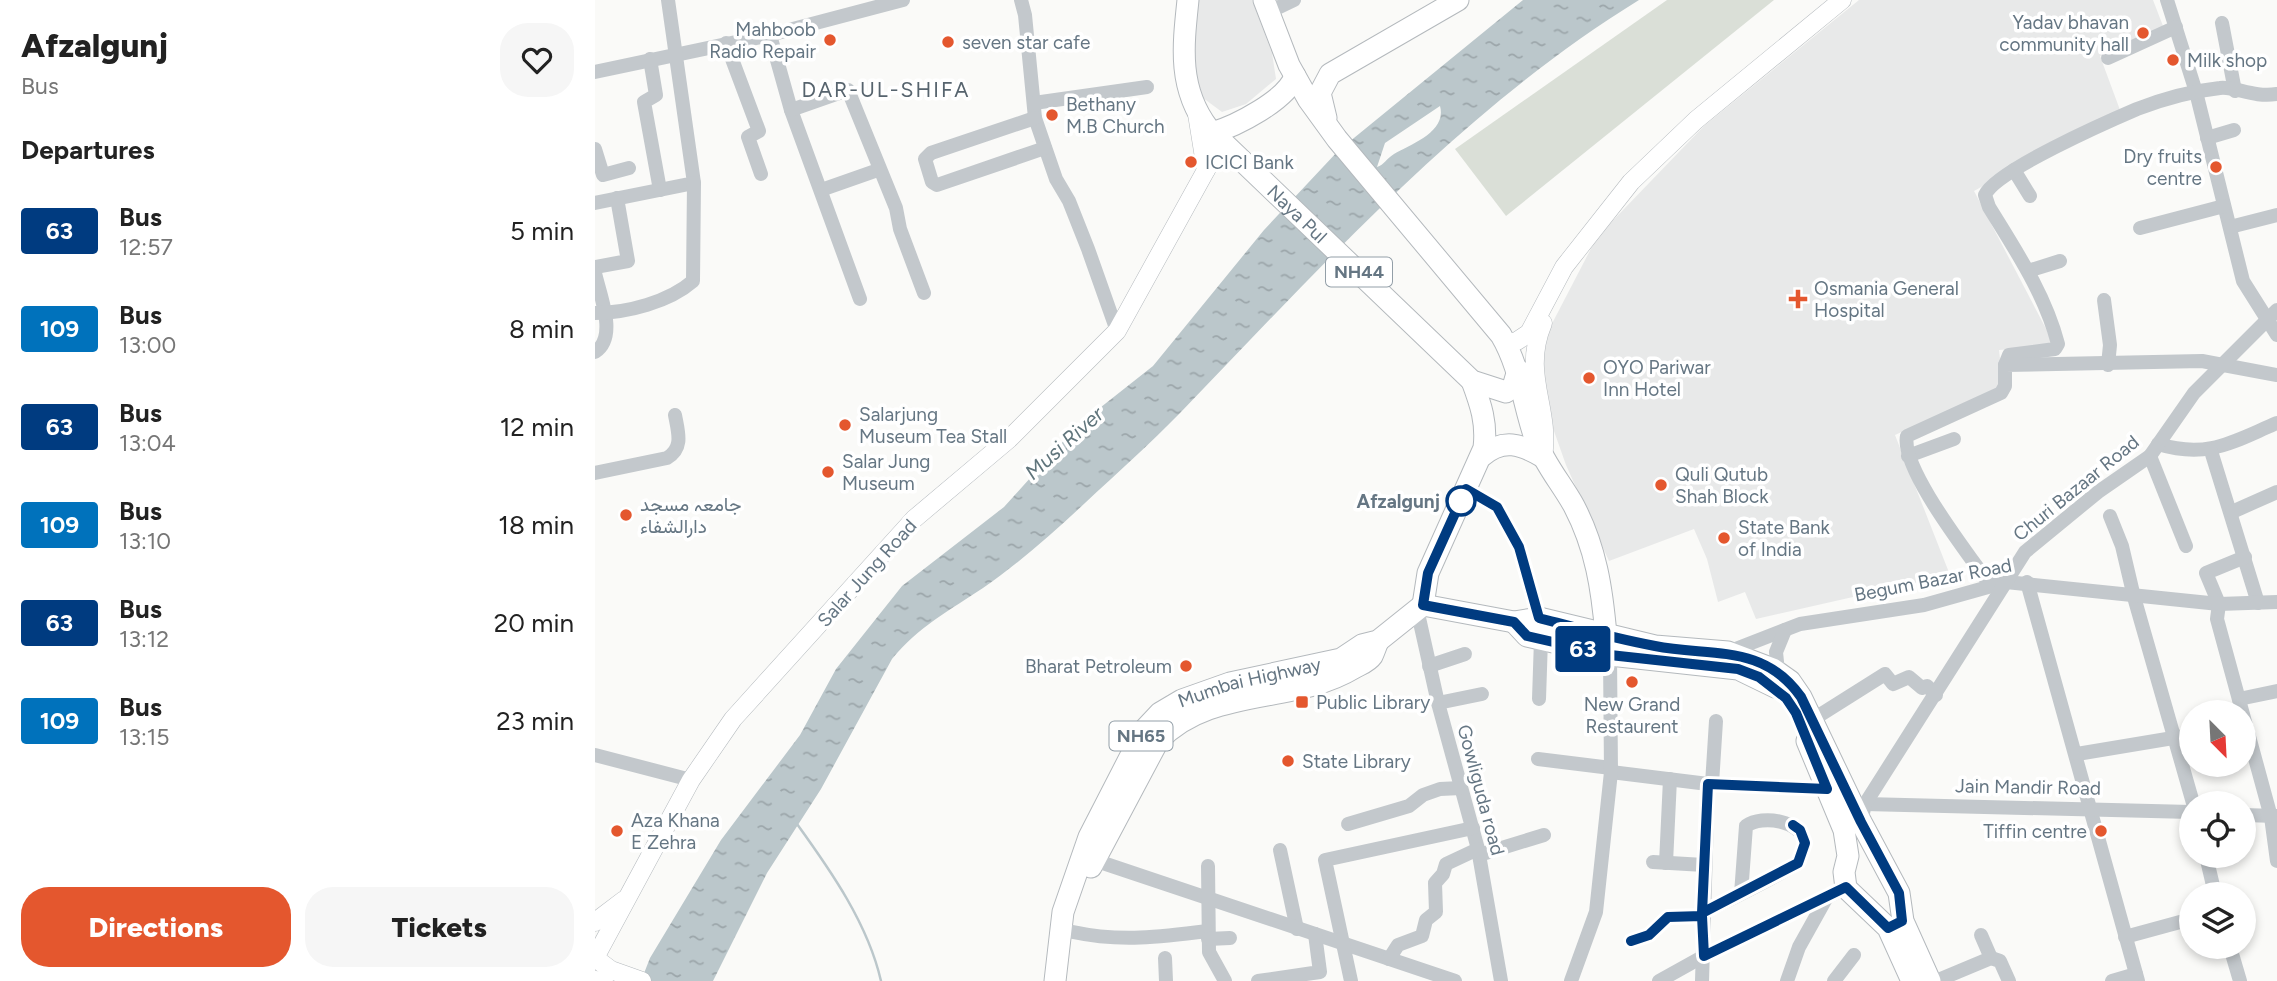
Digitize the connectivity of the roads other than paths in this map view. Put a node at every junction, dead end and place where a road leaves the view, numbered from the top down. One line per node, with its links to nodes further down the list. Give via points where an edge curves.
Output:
1 (667, 0): 14 (street)
2 (903, 0): 12 (street)
3 (1021, 0): 24 (street)
4 (1188, 0): 26 (highway, NH44, via 1184,71)
5 (1294, 0): 9 (street)
6 (1458, 0): 30 (highway, via 1339,67 1326,80 1320,93 1322,109)
7 (1842, 0): 49 (main road, via 1696,121 1630,183)
8 (2167, 0): 11 (street)
9 (1266, 6): 18 (highway)
10 (2222, 23): 20 (street)
11 (2176, 27): 15 (street); 21 (street)
12 (769, 35): 13 (street); 25 (street)
13 (726, 43): 14 (street); 37 (street, via 759,131 748,136)
14 (674, 53): 16 (street); 38 (street)
15 (2108, 58)
16 (650, 59): 17 (street); 39 (street, via 656,98 644,102)
17 (595, 72)
18 (1295, 76): 23 (highway); 33 (highway, via 1282,96 1224,129)
19 (1147, 87): 24 (street)
20 (2235, 91): 21 (street, via 2223,87); 22 (street)
21 (2196, 92): 29 (street); 36 (street, via 2138,109)
22 (2277, 94)
23 (1308, 99): 30 (highway); 33 (highway, via 1291,99 1239,133)
24 (1034, 103): 27 (street)
25 (791, 110): 34 (street, via 848,90); 40 (street)
26 (1197, 114): 33 (highway, NH44); 35 (main road)
27 (1035, 118): 31 (street); 31 (street, via 931,153 925,159 932,182 937,185)
28 (2234, 130): 29 (street)
29 (2207, 138): 45 (street)
30 (1337, 139): 61 (highway)
31 (1045, 148): 59 (street)
32 (595, 149): 41 (street, via 603,175 629,167)
33 (1227, 149): 35 (main road, Salar Jung Road); 68 (highway, Naya Pul / NH44)
34 (878, 170): 40 (street); 54 (street, via 883,173)
35 (1206, 170): 59 (main road, Salar Jung Road)
36 (2014, 170): 42 (street); 52 (street, via 1985,195)
37 (761, 174)
38 (694, 183): 39 (street); 57 (street, via 693,281 681,292 657,301)
39 (660, 190): 41 (street)
40 (821, 190): 55 (street)
41 (636, 195): 43 (street)
42 (2030, 196)
43 (617, 198): 44 (street); 51 (street, via 628,261)
44 (595, 203)
45 (2224, 206): 47 (street); 48 (street)
46 (2277, 215): 47 (street)
47 (2230, 227): 58 (street, via 2243,281)
48 (2140, 228)
49 (1572, 260): 61 (main road, via 1529,333 1517,341); 76 (main road, via 1534,349 1546,436)
50 (2060, 261): 52 (street)
51 (595, 267)
52 (2028, 271): 63 (street, via 2059,344 2055,349 2009,355)
53 (595, 273): 57 (street)
54 (924, 293)
55 (860, 299)
56 (2104, 300): 64 (street)
57 (599, 313): 62 (street, via 605,342)
58 (2272, 314): 60 (street); 65 (street, Churi Bazaar Road)
59 (1117, 331): 116 (main road, Salar Jung Road, via 1009,439 914,519 733,719)
60 (2277, 335)
61 (1503, 339): 66 (highway)
62 (595, 352)
63 (2005, 365): 64 (street); 75 (street, via 2001,393 1907,436)
64 (2108, 365): 65 (street, via 2202,361)
65 (2224, 365): 67 (street); 72 (street, Churi Bazaar Road, via 2195,393)
66 (1518, 370): 68 (highway, NH44, via 1513,387 1506,392); 76 (highway)
67 (2277, 376)
68 (1472, 381): 74 (highway, NH44, via 1486,428)
69 (675, 415): 77 (street, via 680,440 674,454)
70 (2277, 423): 73 (street)
71 (1954, 439): 75 (street)
72 (2154, 450): 73 (street); 82 (street); 84 (street, Churi Bazaar Road, via 2025,552)
73 (2211, 451): 80 (street)
74 (1482, 456): 76 (highway, via 1491,448 1520,444); 78 (highway, NH44)
75 (1908, 456): 86 (street, via 1938,510)
76 (1543, 457): 94 (highway, via 1586,531 1602,589)
77 (595, 473)
78 (1466, 489): 91 (highway, NH44, via 1428,573); 92 (street, via 1497,507 1519,547)
79 (2277, 492): 80 (street)
80 (2232, 512): 83 (street)
81 (2110, 516): 87 (street)
82 (2186, 546)
83 (2245, 557): 89 (street); 90 (street, via 2206,573)
84 (2006, 582): 85 (street, Begum Bazar Road); 86 (street, Begum Bazar Road); 102 (street, Churi Bazaar Road)
85 (2027, 582): 87 (street, Begum Bazar Road); 110 (street)
86 (1990, 585): 93 (street, Begum Bazar Road, via 1924,605)
87 (2134, 597): 90 (street, Begum Bazar Road); 109 (street)
88 (2277, 602): 89 (street, Begum Bazar Road)
89 (2258, 603): 90 (street, Begum Bazar Road)
90 (2219, 604): 104 (street, via 2217,619)
91 (1420, 607): 92 (highway); 97 (street, Gowliguda road); 99 (highway, Mumbai Highway / NH65, via 1378,641 1341,659)
92 (1540, 628): 94 (highway); 103 (street)
93 (1785, 630): 95 (street, Begum Bazar Road); 98 (street, via 1776,652)
94 (1608, 645): 95 (highway); 114 (street); 119 (highway, via 1738,669 1774,686 1796,713)
95 (1728, 652): 98 (highway)
96 (1465, 654): 97 (street)
97 (1429, 666): 105 (street, Gowliguda road)
98 (1778, 672): 106 (highway, via 1795,689)
99 (1246, 689): 131 (highway, Mumbai Highway / NH65, via 1190,715 1158,741); 164 (highway, Mumbai Highway / NH65, via 1182,699 1144,730 1089,837 1069,892)
100 (2277, 691): 104 (street)
101 (1482, 694): 105 (street)
102 (1935, 695): 106 (street, via 1909,677 1893,684 1885,674); 123 (street, Churi Bazaar Road)
103 (1539, 699)
104 (2239, 699)
105 (1438, 703): 118 (street, Gowliguda road)
106 (1812, 720): 123 (highway)
107 (1716, 722): 117 (street)
108 (2179, 737): 109 (street)
109 (2176, 738): 110 (street); 120 (street)
110 (2077, 754): 121 (street)
111 (595, 755): 116 (street)
112 (2256, 758): 125 (street)
113 (1538, 759): 114 (street)
114 (1611, 770): 115 (street); 172 (street, via 1596,912)
115 (1670, 779): 117 (street); 133 (street, via 1659,863)
116 (691, 780): 135 (main road, Salar Jung Road)
117 (1710, 784): 119 (street); 133 (street)
118 (1461, 788): 126 (street, via 1440,789 1409,806); 127 (street, Gowliguda road)
119 (1827, 789): 136 (highway, via 1844,830 1848,856)
120 (2190, 791)
121 (2090, 807): 122 (street, Jain Mandir Road); 123 (street, Jain Mandir Road); 149 (street)
122 (2179, 811)
123 (1863, 813): 142 (highway, via 1899,893)
124 (2256, 815): 125 (street)
125 (2274, 816): 132 (street)
126 (1348, 824)
127 (1473, 828): 130 (street, Gowliguda road); 151 (street, via 1325,860)
128 (1544, 835): 130 (street)
129 (1280, 850): 143 (street)
130 (1479, 852): 157 (street, via 1446,864 1435,883 1436,912 1426,920 1422,936 1398,945); 171 (street, Gowliguda road)
131 (1094, 860): 138 (street); 144 (highway, Mumbai Highway / NH65, via 1079,898)
132 (2277, 861)
133 (1704, 865): 139 (street)
134 (1208, 866): 138 (street)
135 (633, 889): 140 (main road, Salar Jung Road); 154 (main road, Salar Jung Road)
136 (1837, 891): 142 (highway); 153 (street); 175 (street, via 1799,947)
137 (1741, 894): 137 (street, via 1798,863 1805,843 1800,830 1762,820 1746,826); 139 (street)
138 (1210, 899): 143 (street); 146 (street)
139 (1702, 915): 150 (street, via 1668,917 1649,935); 153 (street)
140 (595, 922)
141 (2179, 922): 149 (street)
142 (1895, 924): 177 (highway); 178 (highway)
143 (1297, 929): 145 (street)
144 (1073, 932): 146 (street, via 1112,939); 165 (highway, Mumbai Highway / NH65)
145 (1315, 934): 151 (street); 160 (street)
146 (1208, 935): 148 (street); 167 (street, via 1209,952)
147 (1981, 935): 156 (street)
148 (1230, 937)
149 (2125, 937): 161 (street)
150 (1631, 941)
151 (1345, 944): 157 (street); 169 (street)
152 (1854, 955): 176 (street)
153 (1704, 956): 173 (street); 174 (street)
154 (595, 957): 159 (main road)
155 (1165, 958): 166 (street)
156 (1991, 958): 179 (street); 180 (street, via 2000,961)
157 (1389, 959): 170 (street)
158 (2234, 959): 182 (street)
159 (611, 977): 162 (main road); 163 (main road)
160 (1322, 977): 168 (street)
161 (2137, 978): 181 (street)
162 (595, 980)
163 (642, 981)
164 (1055, 981)
165 (1065, 981)
166 (1166, 981)
167 (1225, 981)
168 (1258, 981)
169 (1350, 981)
170 (1455, 981)
171 (1501, 981)
172 (1571, 981)
173 (1659, 981)
174 (1702, 981)
175 (1787, 981)
176 (1834, 981)
177 (1912, 981)
178 (1930, 981)
179 (1936, 981)
180 (2009, 981)
181 (2112, 981)
182 (2240, 981)

